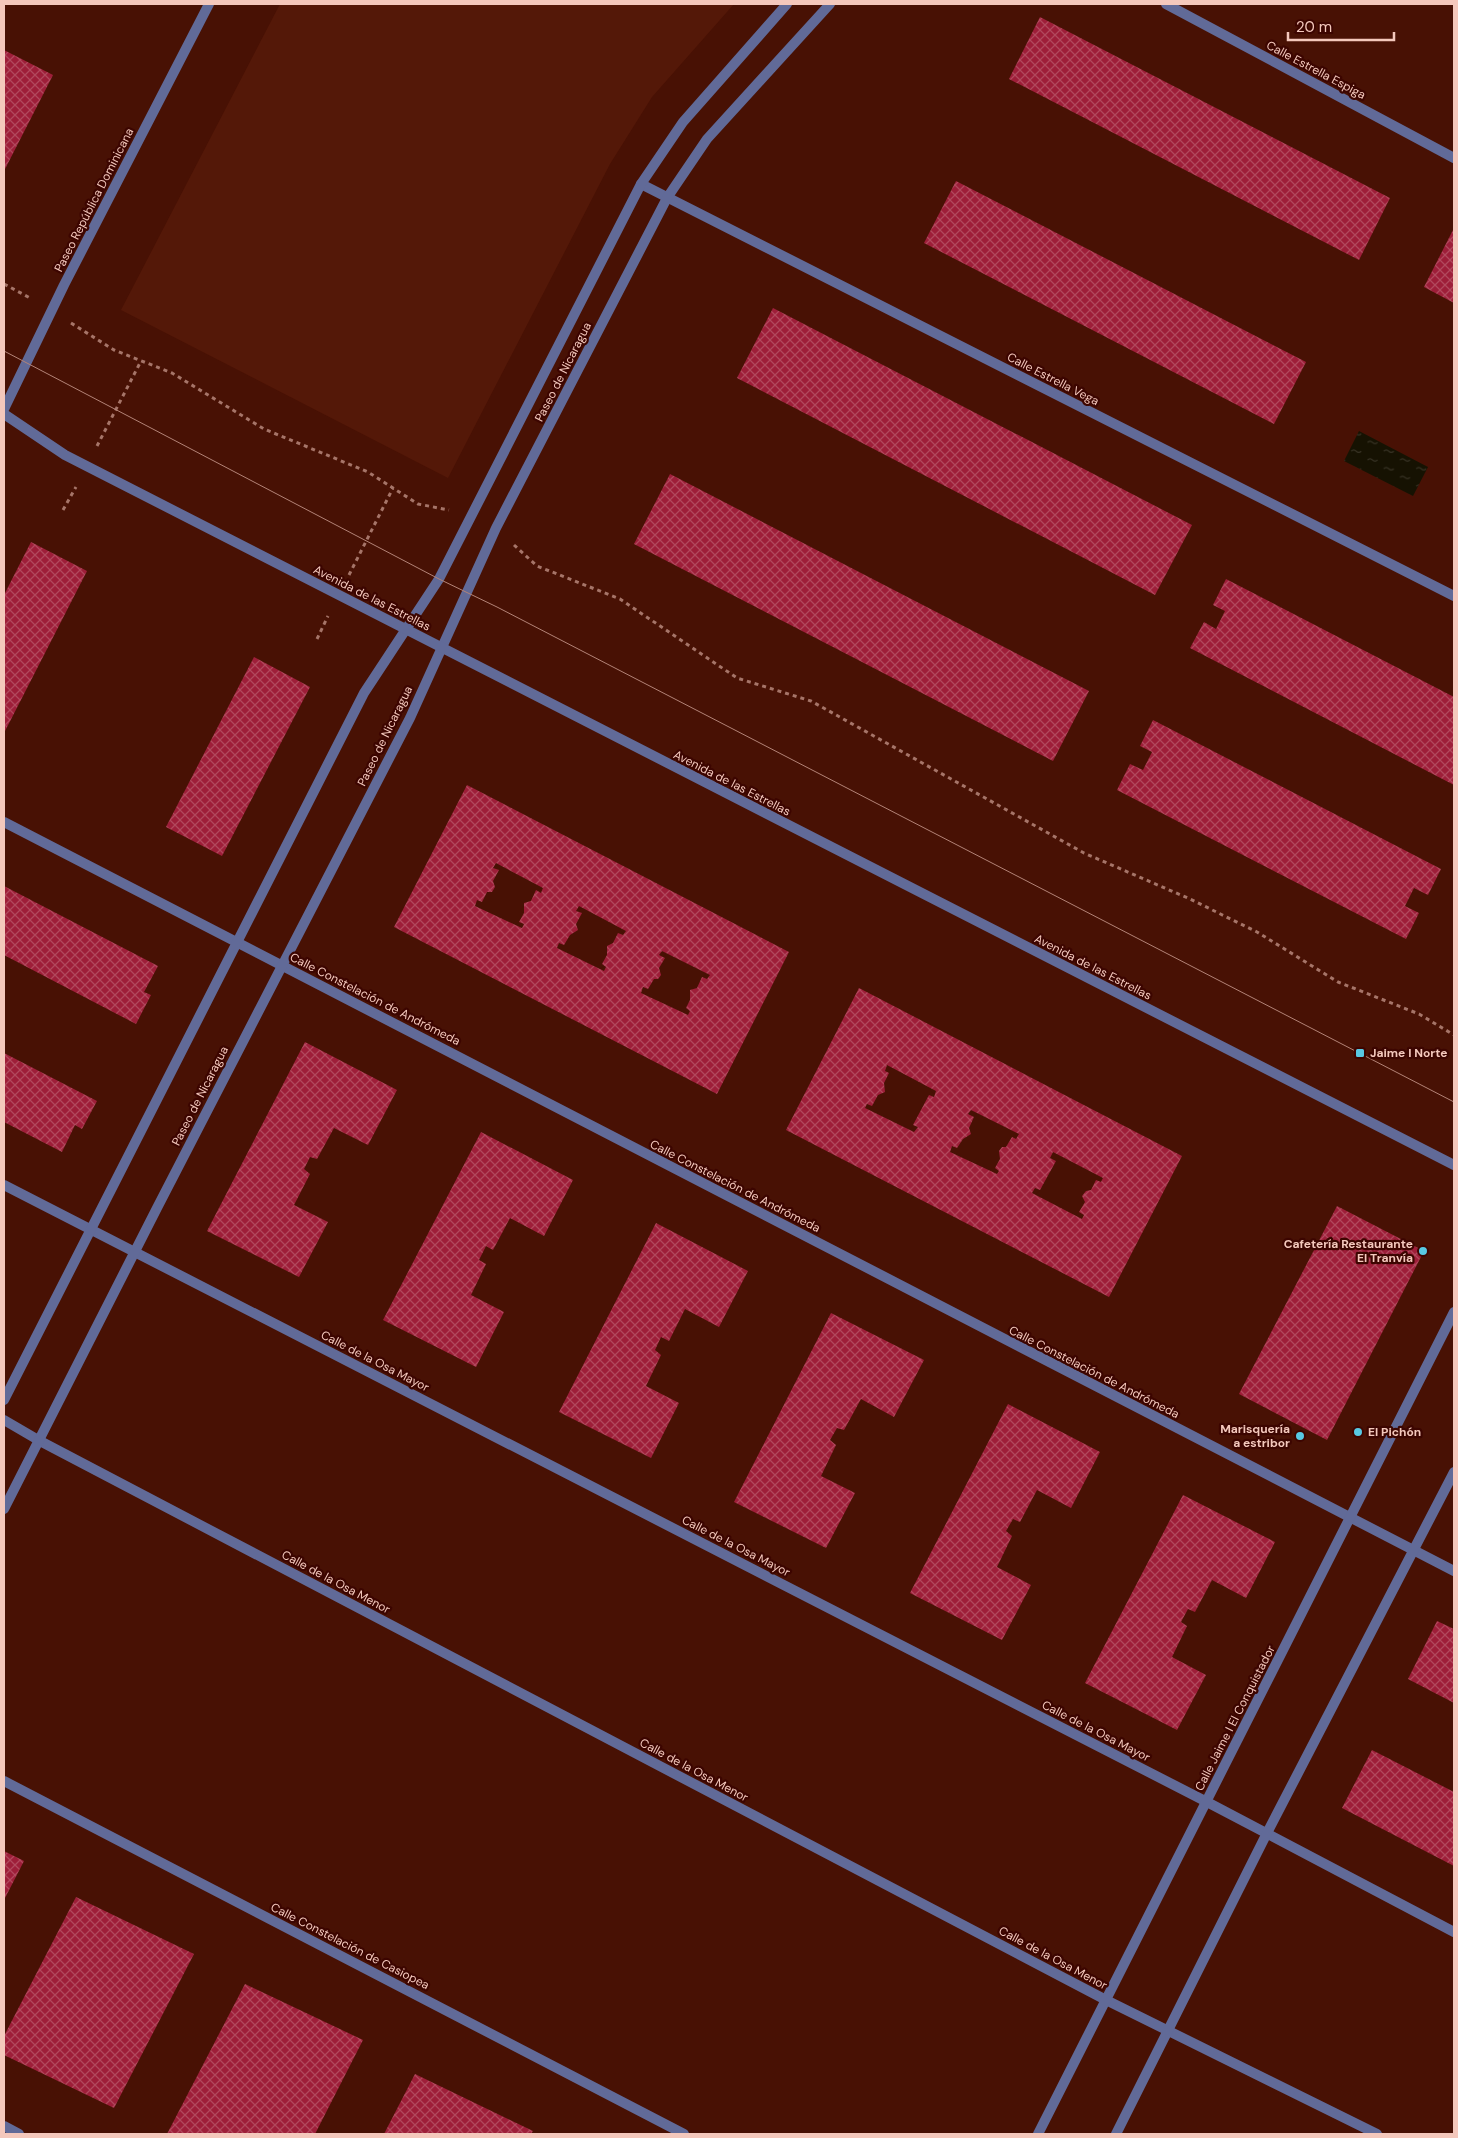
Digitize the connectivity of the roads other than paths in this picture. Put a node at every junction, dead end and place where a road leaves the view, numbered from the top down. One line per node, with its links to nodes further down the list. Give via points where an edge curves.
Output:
1 (209, 4): 8 (street, Paseo República Dominicana)
2 (787, 4): 6 (street, Paseo de Nicaragua, via 683,122)
3 (830, 4): 7 (street, Paseo de Nicaragua, via 707,138)
4 (1166, 4): 5 (street, Calle Estrella Espiga)
5 (1454, 158)
6 (641, 184): 7 (street, Calle Estrella Vega); 11 (street, Paseo de Nicaragua, via 439,579)
7 (667, 198): 10 (street, Calle Estrella Vega); 12 (street, Paseo de Nicaragua, via 496,528)
8 (4, 408)
9 (4, 414): 11 (street, Avenida de las Estrellas, via 65,455)
10 (1454, 596)
11 (405, 630): 12 (street, Avenida de las Estrellas); 14 (street, Paseo de Nicaragua, via 364,693)
12 (441, 648): 15 (street, Paseo de Nicaragua, via 410,718); 16 (street, Avenida de las Estrellas)
13 (4, 822): 14 (street, Calle Constelación de Andrómeda)
14 (237, 943): 15 (street, Calle Constelación de Andrómeda); 18 (street, Paseo de Nicaragua)
15 (282, 965): 19 (street, Paseo de Nicaragua); 26 (street, Calle Constelación de Andrómeda)
16 (1454, 1164)
17 (4, 1185): 18 (street, Calle de la Osa Mayor)
18 (92, 1231): 19 (street, Calle de la Osa Mayor); 21 (street, Paseo de Nicaragua)
19 (134, 1252): 23 (street, Paseo de Nicaragua); 30 (street, Calle de la Osa Mayor)
20 (1454, 1312): 26 (street, Calle Jaime I El Conquistador)
21 (4, 1400)
22 (4, 1420): 23 (street, Calle de la Osa Menor)
23 (40, 1441): 25 (street, Paseo de Nicaragua); 33 (street, Calle de la Osa Menor)
24 (1454, 1472): 27 (street)
25 (4, 1509)
26 (1350, 1519): 27 (street, Calle Constelación de Andrómeda); 30 (street, Calle Jaime I El Conquistador)
27 (1414, 1551): 28 (street, Calle Constelación de Andrómeda); 31 (street)
28 (1454, 1571)
29 (4, 1781): 37 (street, Calle Constelación de Casiopea)
30 (1206, 1802): 31 (street, Calle de la Osa Mayor); 33 (street, Calle Jaime I El Conquistador)
31 (1267, 1833): 32 (street, Calle de la Osa Mayor); 34 (street)
32 (1454, 1932)
33 (1106, 2000): 34 (street, Calle de la Osa Menor); 38 (street, Calle Jaime I El Conquistador)
34 (1169, 2030): 39 (street); 40 (street, Calle de la Osa Menor)
35 (4, 2126): 36 (street)
36 (19, 2134)
37 (684, 2134)
38 (1038, 2134)
39 (1116, 2134)
40 (1377, 2134)

